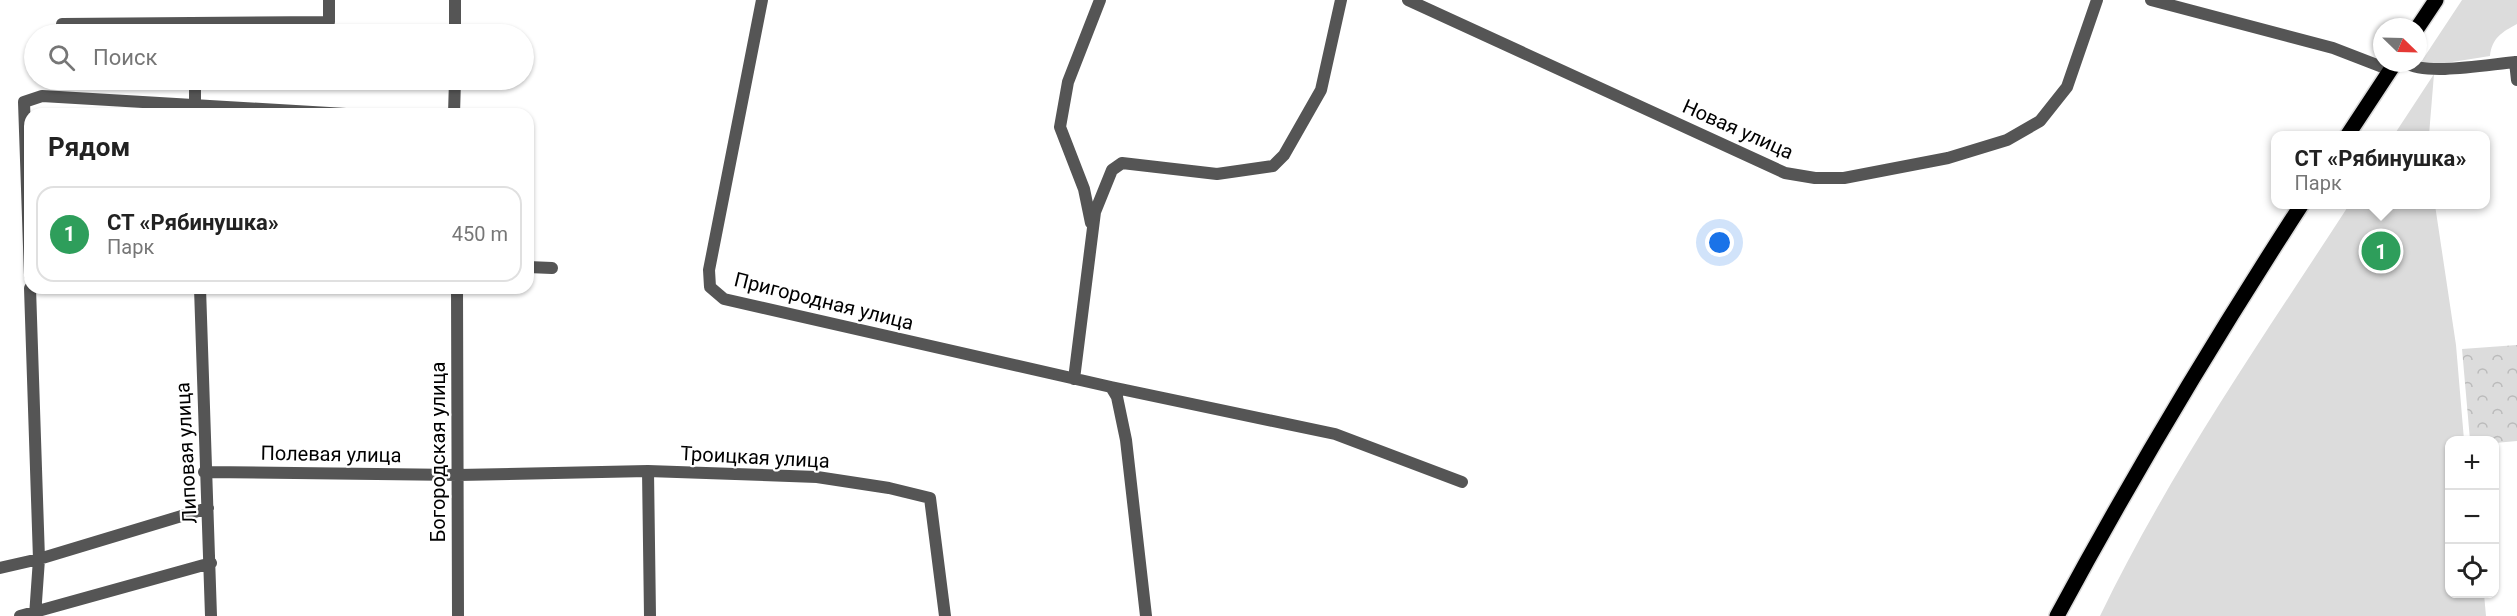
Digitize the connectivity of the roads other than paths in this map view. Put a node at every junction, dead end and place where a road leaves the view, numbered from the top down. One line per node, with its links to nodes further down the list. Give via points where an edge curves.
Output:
1 (329, 0): 11 (street, via 329,22)
2 (455, 0): 12 (street)
3 (762, 0): 32 (street, Пригородная улица, via 709,270 710,287 724,299)
4 (1100, 0): 26 (street, via 1068,82 1060,127 1084,189)
5 (1341, 0): 26 (street, via 1321,90 1284,155 1273,166 1217,174 1122,163 1112,170 1095,212)
6 (1408, 0): 7 (street, Новая улица, via 1785,173 1844,178 1948,158 2007,140 2040,121 2067,87)
7 (2097, 0)
8 (2151, 0): 13 (street)
9 (2436, 0): 10 (main road)
10 (2424, 18)
11 (291, 24)
12 (455, 24)
13 (2373, 60)
14 (2516, 62): 15 (street); 17 (street)
15 (2427, 69)
16 (2388, 72): 24 (main road)
17 (2517, 80)
18 (195, 90): 22 (street)
19 (455, 90): 23 (street)
20 (24, 108): 21 (street, via 24,102 42,96)
21 (173, 108)
22 (195, 108)
23 (454, 108)
24 (2350, 131)
25 (2299, 209): 49 (main road, via 2118,503)
26 (1093, 230): 32 (street)
27 (534, 267): 28 (street)
28 (552, 268)
29 (30, 294): 39 (street)
30 (200, 294): 35 (street, Липовая улица)
31 (457, 294): 36 (street, Богородская улица)
32 (1074, 379): 33 (street, Пригородная улица)
33 (1111, 387): 37 (street, Пригородная улица, via 1335,434); 48 (street, via 1126,440)
34 (648, 471): 36 (street, Троицкая улица); 46 (street); 47 (street, Троицкая улица, via 817,477 930,498)
35 (204, 472): 36 (street, Полевая улица); 38 (street, Липовая улица)
36 (458, 475): 45 (street, Богородская улица)
37 (1462, 482)
38 (208, 508): 39 (street); 40 (street, Липовая улица)
39 (39, 559): 41 (street); 42 (street)
40 (211, 563): 42 (street); 44 (street, Липовая улица)
41 (0, 568)
42 (35, 614): 43 (street)
43 (20, 616)
44 (211, 616)
45 (458, 616)
46 (650, 616)
47 (945, 616)
48 (1146, 616)
49 (2057, 616)

